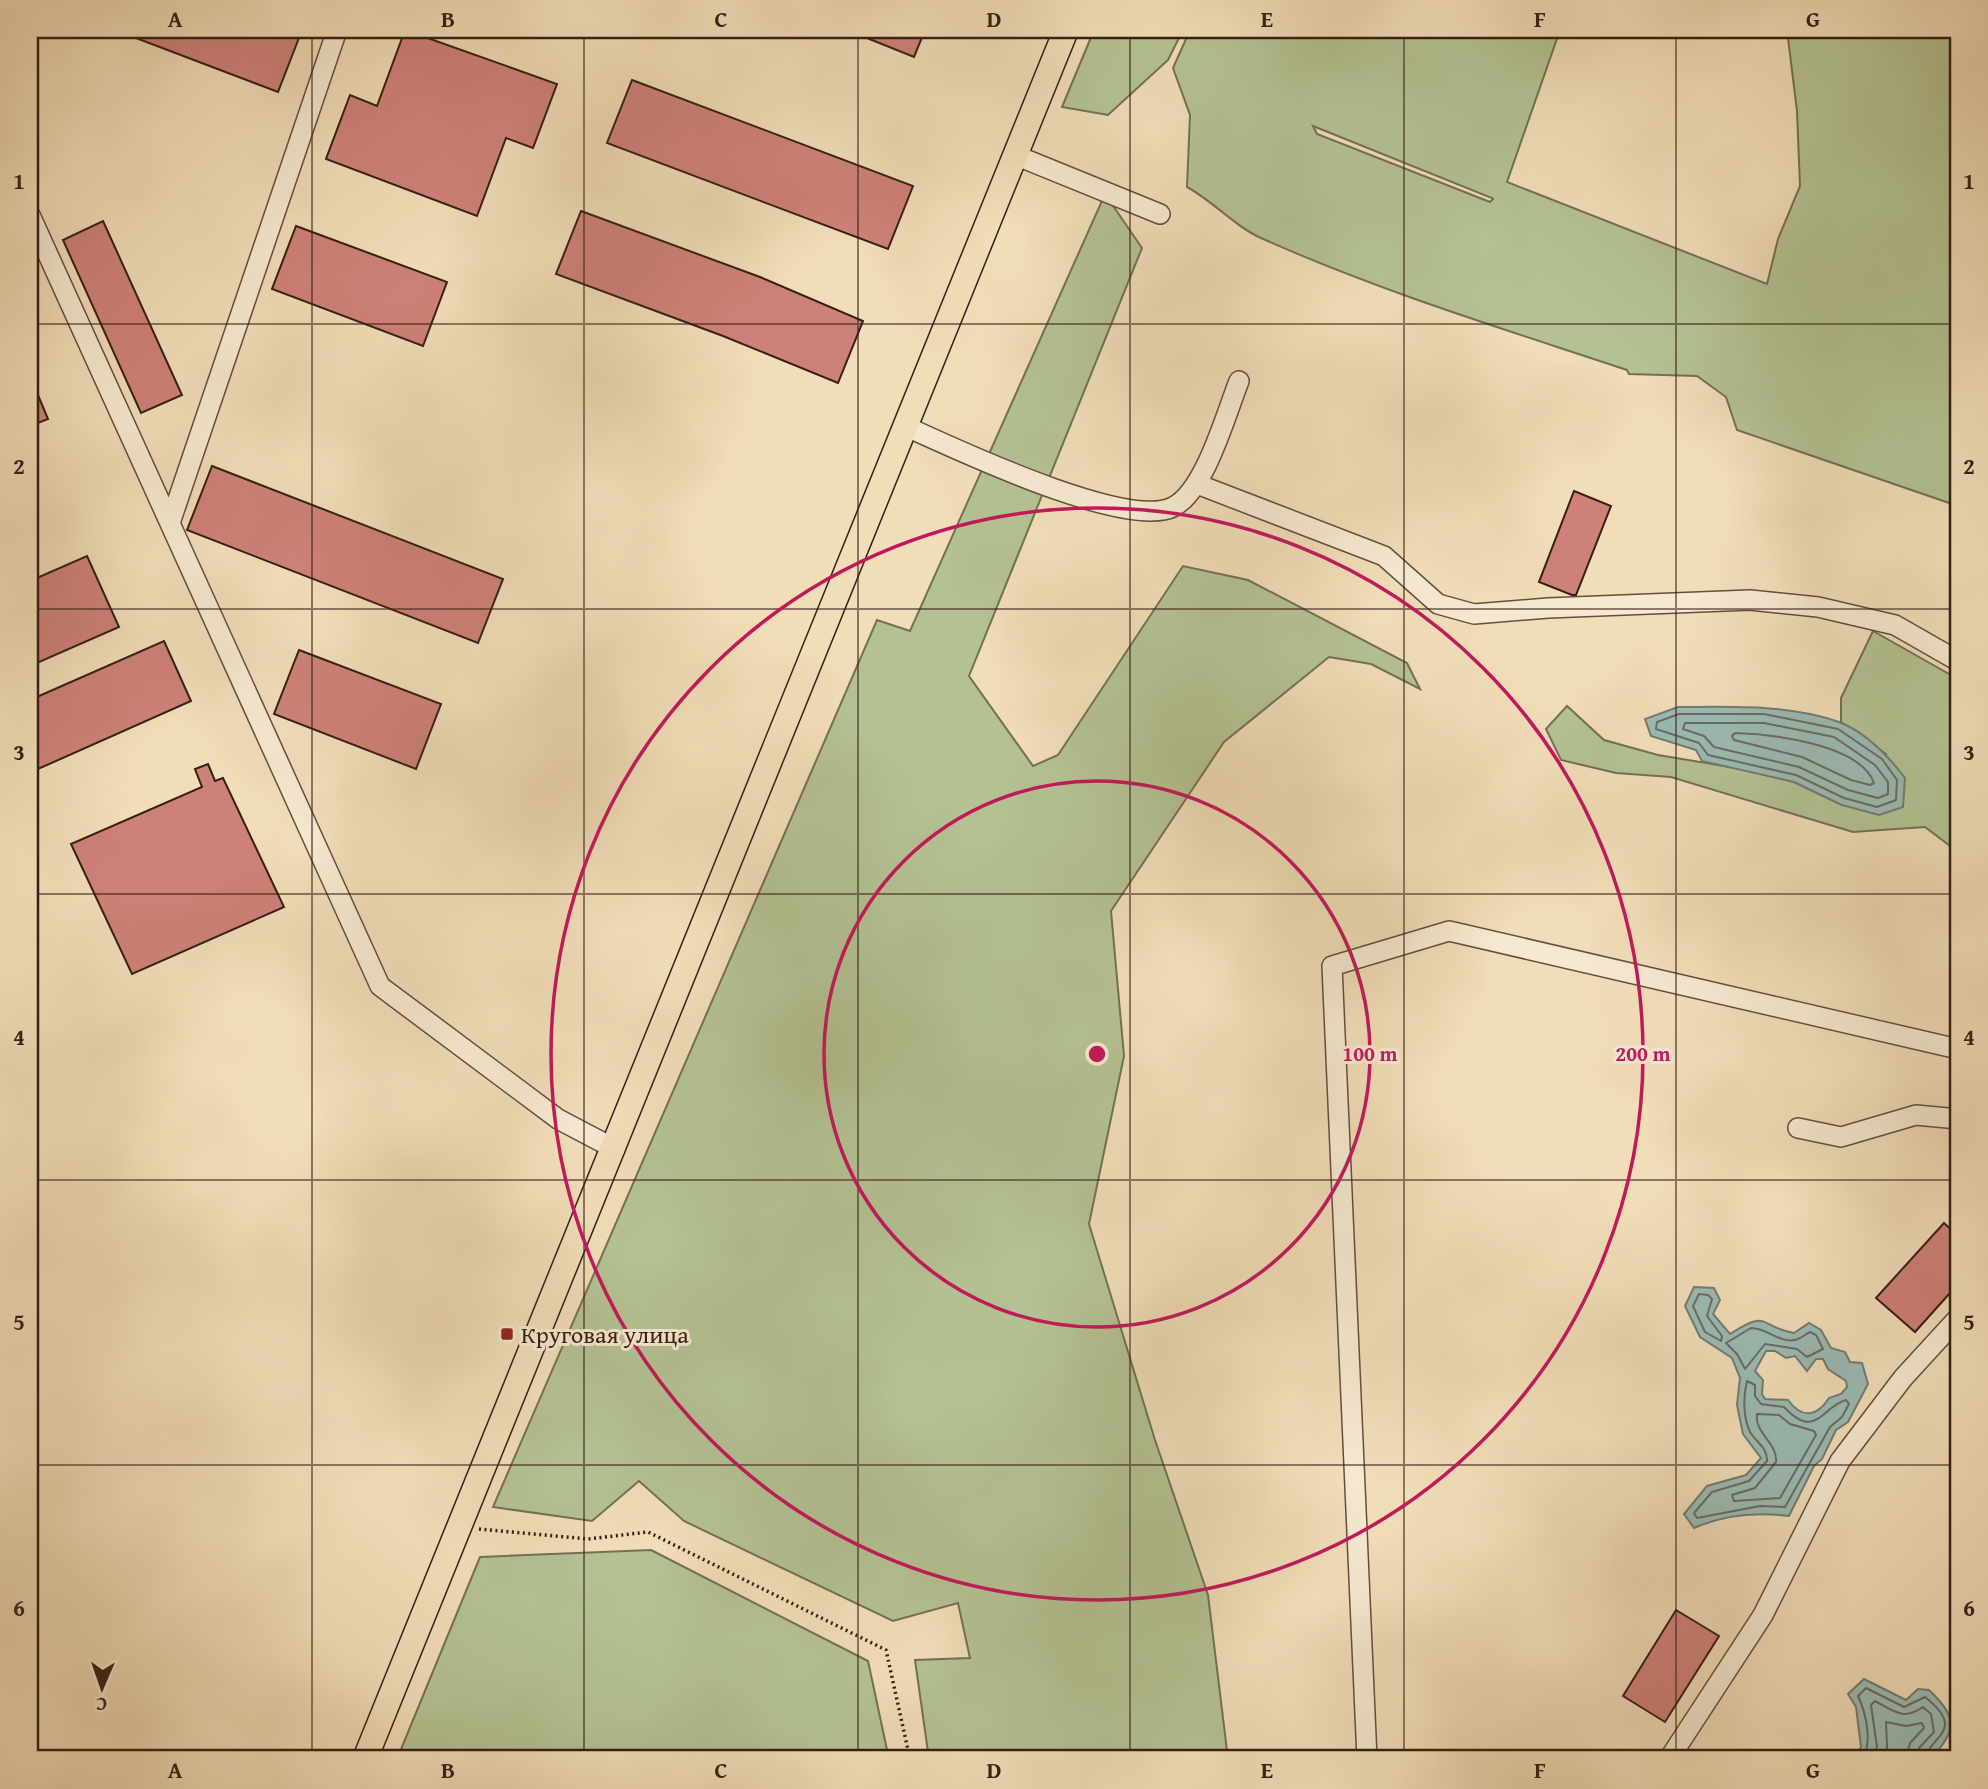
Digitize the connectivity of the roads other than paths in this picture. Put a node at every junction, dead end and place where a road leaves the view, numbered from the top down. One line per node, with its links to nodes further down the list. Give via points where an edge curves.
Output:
1 (337, 30): 9 (street)
2 (1066, 30): 3 (main road)
3 (1014, 155): 4 (street); 7 (main road)
4 (1160, 214)
5 (30, 215): 9 (street)
6 (1239, 382): 8 (street)
7 (907, 427): 8 (street, via 1036,484 1140,511 1173,507); 14 (main road)
8 (1197, 484): 10 (street, via 1384,556 1438,604 1474,614 1750,600 1818,607 1895,625)
9 (170, 523): 14 (street, via 380,986 558,1119)
10 (1958, 661)
11 (1958, 1049): 17 (street, via 1449,931 1332,966)
12 (1958, 1119): 13 (street, via 1916,1115 1841,1137)
13 (1798, 1128)
14 (615, 1149): 16 (main road)
15 (1958, 1318): 18 (street, via 1903,1378 1840,1461 1763,1615)
16 (365, 1759)
17 (1367, 1759)
18 (1669, 1759)

